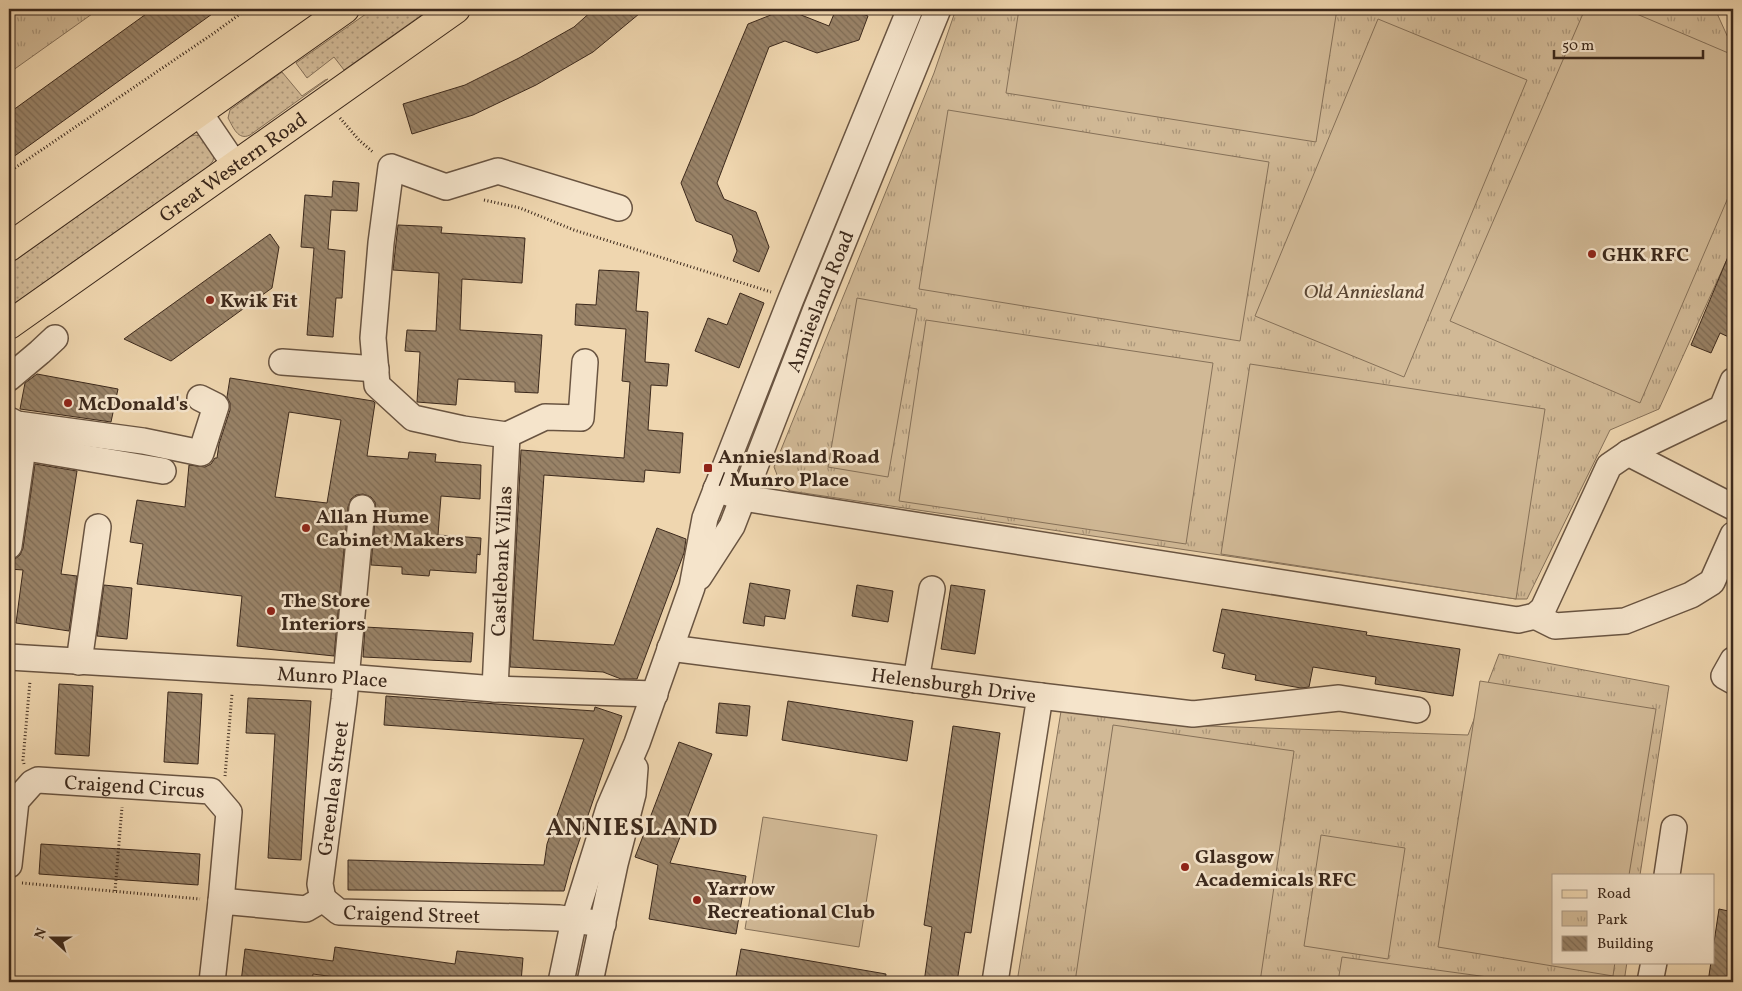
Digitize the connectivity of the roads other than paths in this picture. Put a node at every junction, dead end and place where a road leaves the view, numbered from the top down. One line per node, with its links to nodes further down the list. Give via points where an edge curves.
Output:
1 (345, 9): 5 (main road)
2 (456, 9): 6 (main road, Great Western Road)
3 (910, 9): 22 (street, Anniesland Road)
4 (938, 9): 23 (street, Anniesland Road)
5 (199, 112): 6 (street); 8 (main road)
6 (235, 165): 9 (main road, Great Western Road)
7 (619, 208): 13 (street, via 498,171 446,187 391,167 373,338)
8 (9, 247)
9 (9, 325)
10 (55, 338): 14 (street)
11 (282, 362): 13 (street)
12 (585, 362): 18 (street, via 581,418 545,417)
13 (376, 369): 18 (street, via 377,385 413,418)
14 (9, 378)
15 (1733, 381): 20 (street, via 1722,408)
16 (200, 398): 17 (street, via 216,406 202,453 143,441 17,424)
17 (9, 420)
18 (507, 435): 39 (street, Castlebank Villas)
19 (16, 446): 21 (street); 28 (street)
20 (1628, 453): 24 (street); 31 (street, via 1609,466 1543,609)
21 (163, 471)
22 (716, 489): 23 (street); 29 (street, Anniesland Road, via 705,518)
23 (743, 498): 29 (street, Anniesland Road, via 732,526); 31 (street, via 1482,615 1518,620)
24 (1733, 506)
25 (362, 508): 36 (street, Greenlea Street)
26 (98, 527): 35 (street)
27 (1733, 535): 31 (street, via 1712,582 1691,595 1625,621 1555,626)
28 (9, 546)
29 (692, 587): 32 (street, Anniesland Road)
30 (932, 589): 37 (street)
31 (1535, 616)
32 (670, 648): 37 (street, Helensburgh Drive); 40 (street, Anniesland Road)
33 (9, 657): 35 (street, Munro Place)
34 (1733, 660): 38 (street, via 1724,676)
35 (79, 662): 36 (street, Munro Place)
36 (346, 677): 39 (street, Munro Place); 47 (street, Greenlea Street, via 320,884)
37 (916, 680): 41 (street, Helensburgh Drive)
38 (1733, 681)
39 (495, 689): 40 (street, Munro Place)
40 (655, 694): 43 (street, Anniesland Road)
41 (1040, 696): 42 (street, via 1192,714 1339,698); 55 (street, Helensburgh Drive)
42 (1417, 710)
43 (637, 743): 49 (street, Anniesland Road, via 609,808); 50 (street, Anniesland Road, via 633,794 614,864)
44 (1674, 828): 46 (street)
45 (14, 874): 48 (street, Craigend Circus, via 16,801 32,782 211,791 229,812)
46 (1667, 874)
47 (323, 899): 48 (street, Craigend Street, via 306,909); 49 (street, Craigend Street, via 339,912)
48 (221, 901): 52 (street)
49 (574, 920): 50 (street, Craigend Street); 53 (street, Anniesland Road)
50 (603, 924): 54 (street, Anniesland Road)
51 (1654, 964): 56 (street)
52 (212, 982)
53 (561, 982)
54 (590, 982)
55 (996, 982)
56 (1650, 982)

